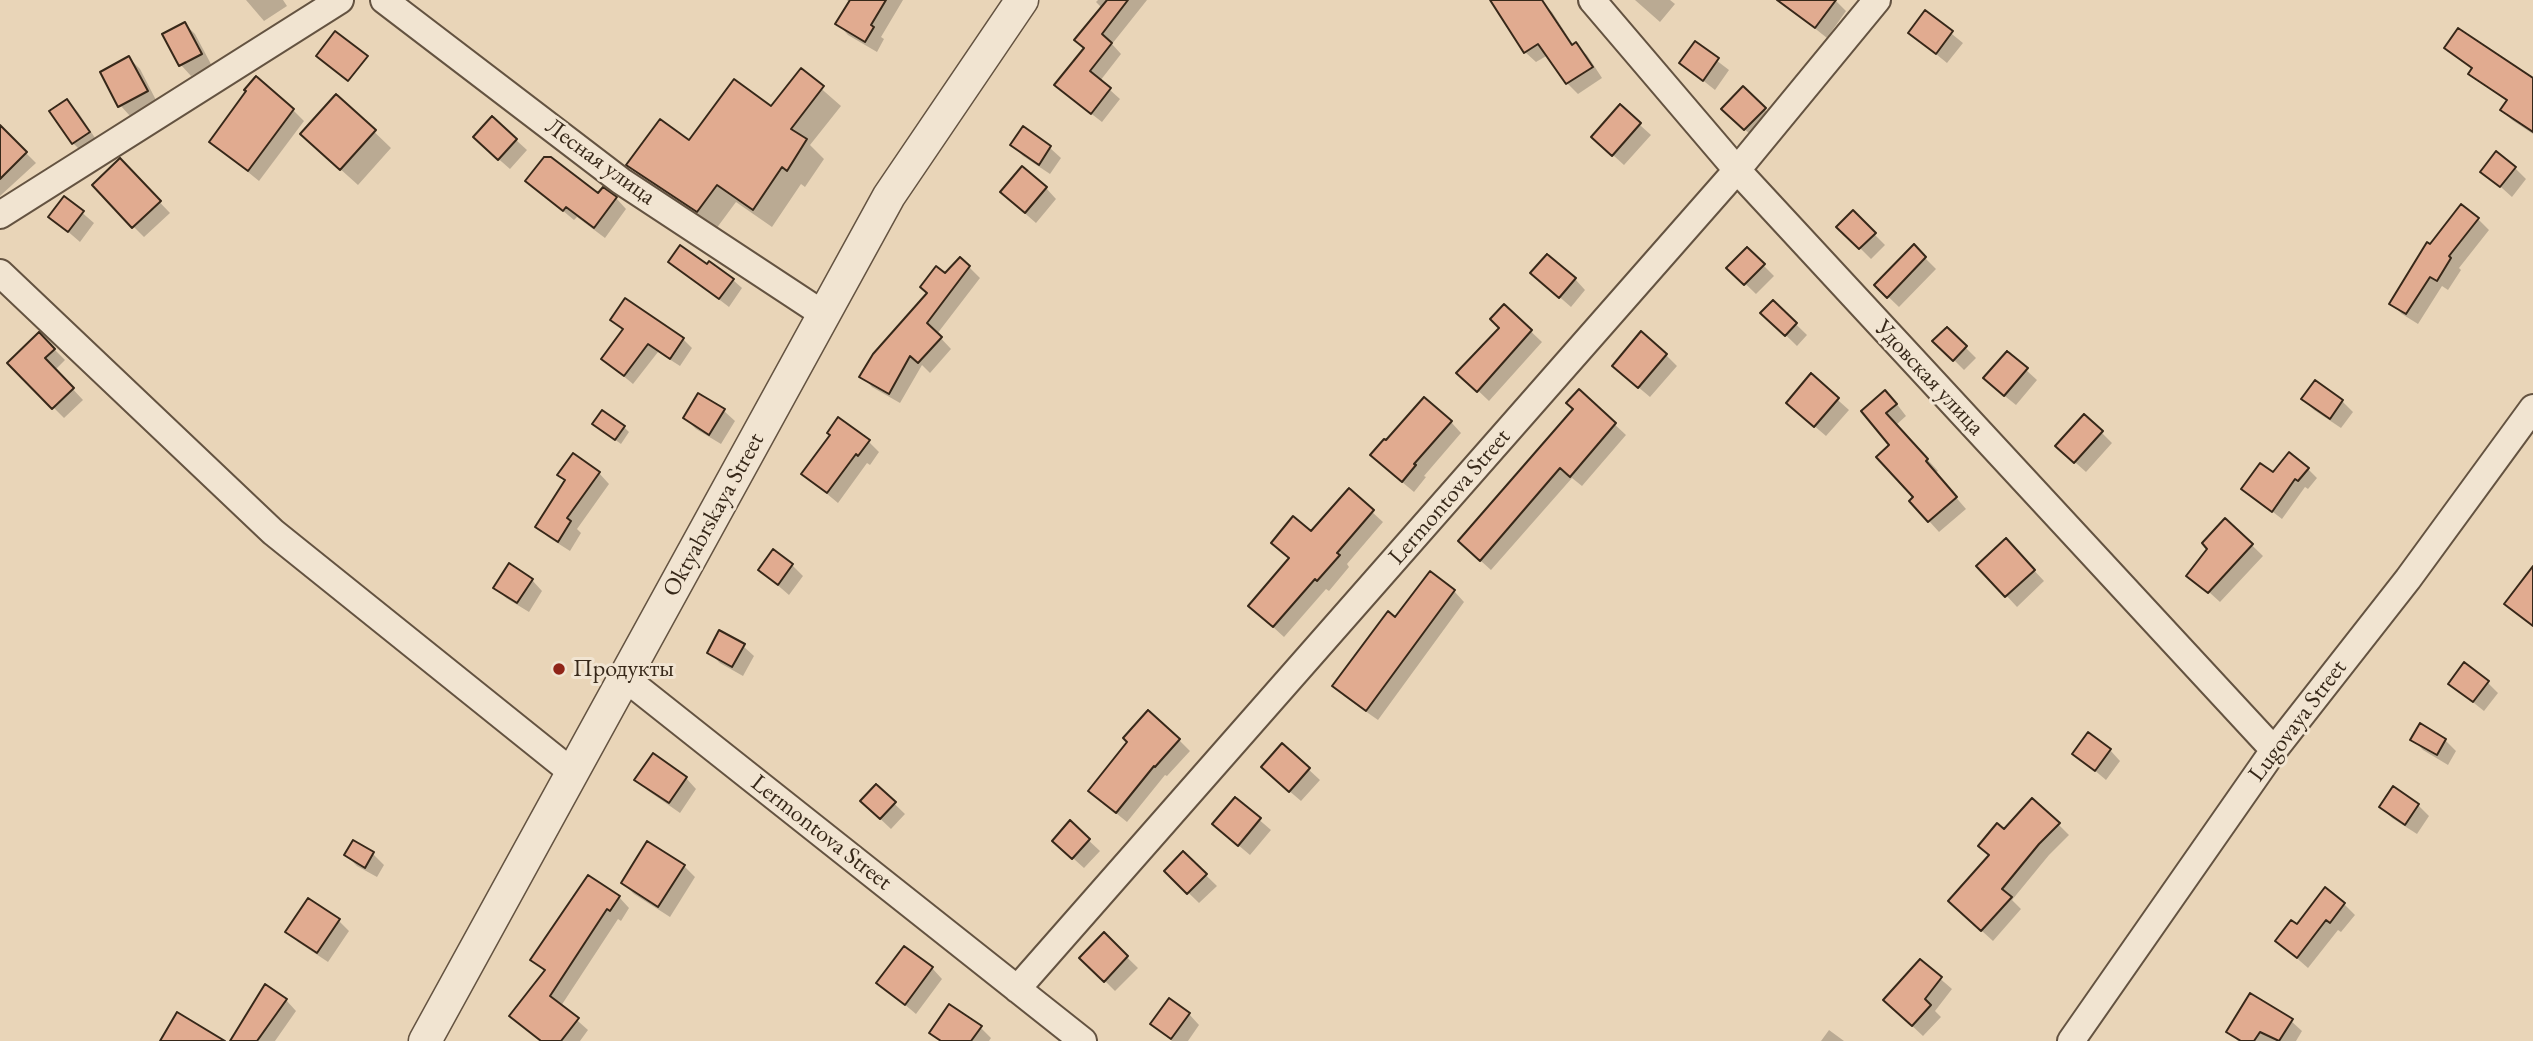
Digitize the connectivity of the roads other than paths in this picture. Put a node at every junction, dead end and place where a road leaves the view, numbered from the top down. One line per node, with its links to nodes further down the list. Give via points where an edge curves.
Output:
1 (341, 0): 7 (street)
2 (384, 0): 9 (street, Лесная улица, via 621,181)
3 (1022, 0): 9 (street, Oktyabrskaya Street, via 889,196)
4 (1592, 0): 6 (street, Удовская улица)
5 (1877, 0): 6 (street, Lermontova Street)
6 (1737, 170): 12 (street, Удовская улица); 14 (street, Lermontova Street)
7 (0, 215)
8 (0, 273): 13 (street, via 273,532)
9 (823, 314): 11 (street, Oktyabrskaya Street)
10 (2533, 408): 12 (street, Lugovaya Street, via 2408,579)
11 (625, 678): 13 (street, Oktyabrskaya Street); 14 (street, Lermontova Street)
12 (2274, 750): 17 (street, Lugovaya Street)
13 (573, 772): 15 (street, Oktyabrskaya Street)
14 (1017, 989): 16 (street, Lermontova Street)
15 (425, 1041)
16 (1083, 1041)
17 (2071, 1041)

